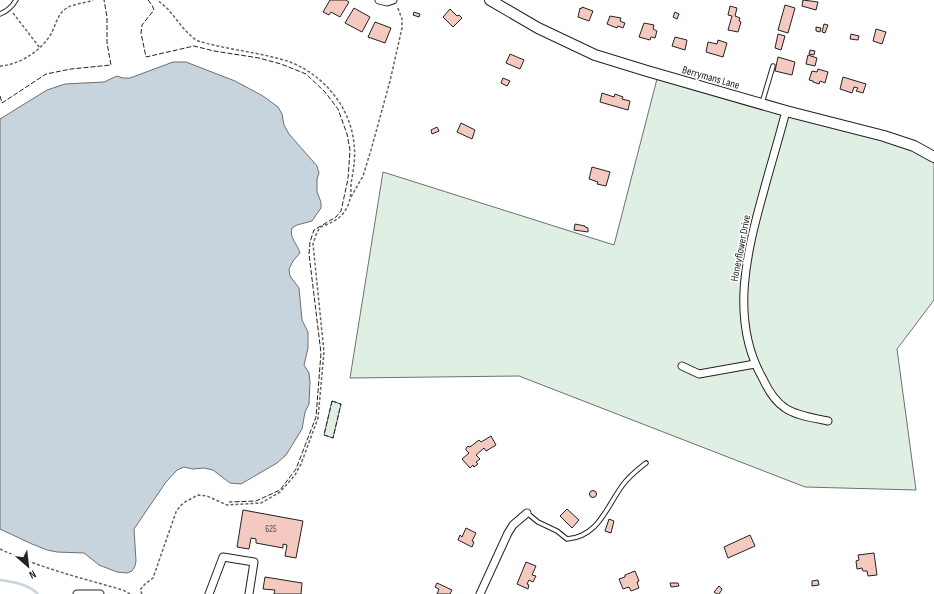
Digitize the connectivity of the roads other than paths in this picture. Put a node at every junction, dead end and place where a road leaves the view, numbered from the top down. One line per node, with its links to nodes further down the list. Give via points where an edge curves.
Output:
1 (16, 0): 5 (lane, via 9,9)
2 (379, 0): 4 (street)
3 (490, 0): 7 (street, Berrymans Lane, via 538,28 595,55)
4 (395, 3)
5 (0, 14)
6 (773, 66): 7 (lane)
7 (761, 104): 8 (street, Berrymans Lane)
8 (786, 111): 9 (street, Berrymans Lane, via 884,136 914,146); 10 (street, Honeyflower Drive, via 755,223 745,270 746,329)
9 (934, 157)
10 (755, 364): 11 (street, via 699,374); 12 (street, Honeyflower Drive, via 770,392 784,407 795,413)
11 (682, 366)
12 (828, 421)
13 (646, 462): 14 (lane, via 633,472 594,528 582,535 567,539)
14 (526, 513): 19 (street, via 508,533)
15 (77, 594): 16 (street)
16 (100, 594)
17 (209, 594): 18 (street, via 223,557 254,562)
18 (249, 594)
19 (480, 594)

